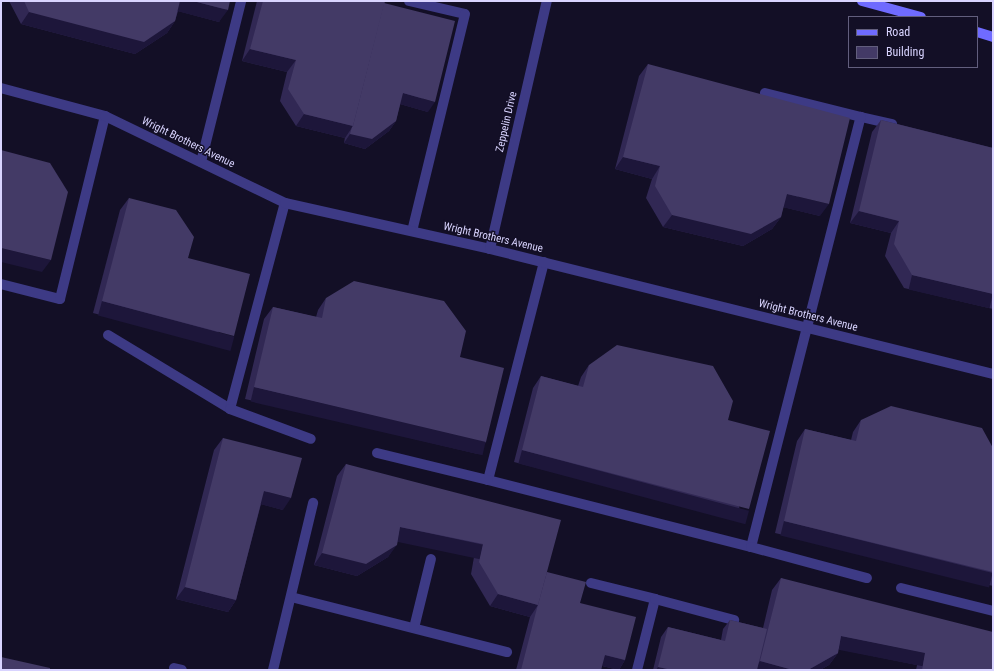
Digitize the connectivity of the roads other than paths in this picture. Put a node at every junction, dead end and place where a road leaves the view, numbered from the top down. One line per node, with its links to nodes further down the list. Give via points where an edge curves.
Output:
1 (241, 1): 13 (street)
2 (409, 1): 15 (street, via 465,14)
3 (548, 1): 16 (street, Zeppelin Drive)
4 (862, 1): 5 (main road)
5 (917, 16)
6 (978, 32): 7 (main road)
7 (993, 36)
8 (1, 88): 10 (street, Wright Brothers Avenue)
9 (765, 93): 11 (street)
10 (105, 116): 13 (street, Wright Brothers Avenue); 18 (street, via 60,299)
11 (861, 117): 12 (street); 19 (street)
12 (904, 127)
13 (201, 162): 14 (street, Wright Brothers Avenue)
14 (285, 203): 15 (street, Wright Brothers Avenue); 22 (street)
15 (412, 231): 16 (street, Wright Brothers Avenue)
16 (490, 249): 17 (street, Wright Brothers Avenue)
17 (544, 262): 19 (street, Wright Brothers Avenue); 25 (street)
18 (1, 284)
19 (807, 328): 21 (street, Wright Brothers Avenue); 27 (street)
20 (108, 335): 22 (street)
21 (993, 374)
22 (230, 409): 23 (street)
23 (311, 439)
24 (377, 454): 25 (street)
25 (488, 480): 27 (street)
26 (313, 503): 32 (street)
27 (751, 547): 29 (street)
28 (431, 559): 36 (street)
29 (867, 578)
30 (591, 583): 33 (street)
31 (901, 588): 34 (street)
32 (291, 597): 36 (street); 38 (street)
33 (655, 599): 35 (street); 39 (street)
34 (993, 611)
35 (734, 620)
36 (414, 628): 37 (street)
37 (507, 652)
38 (273, 670)
39 (637, 670)

